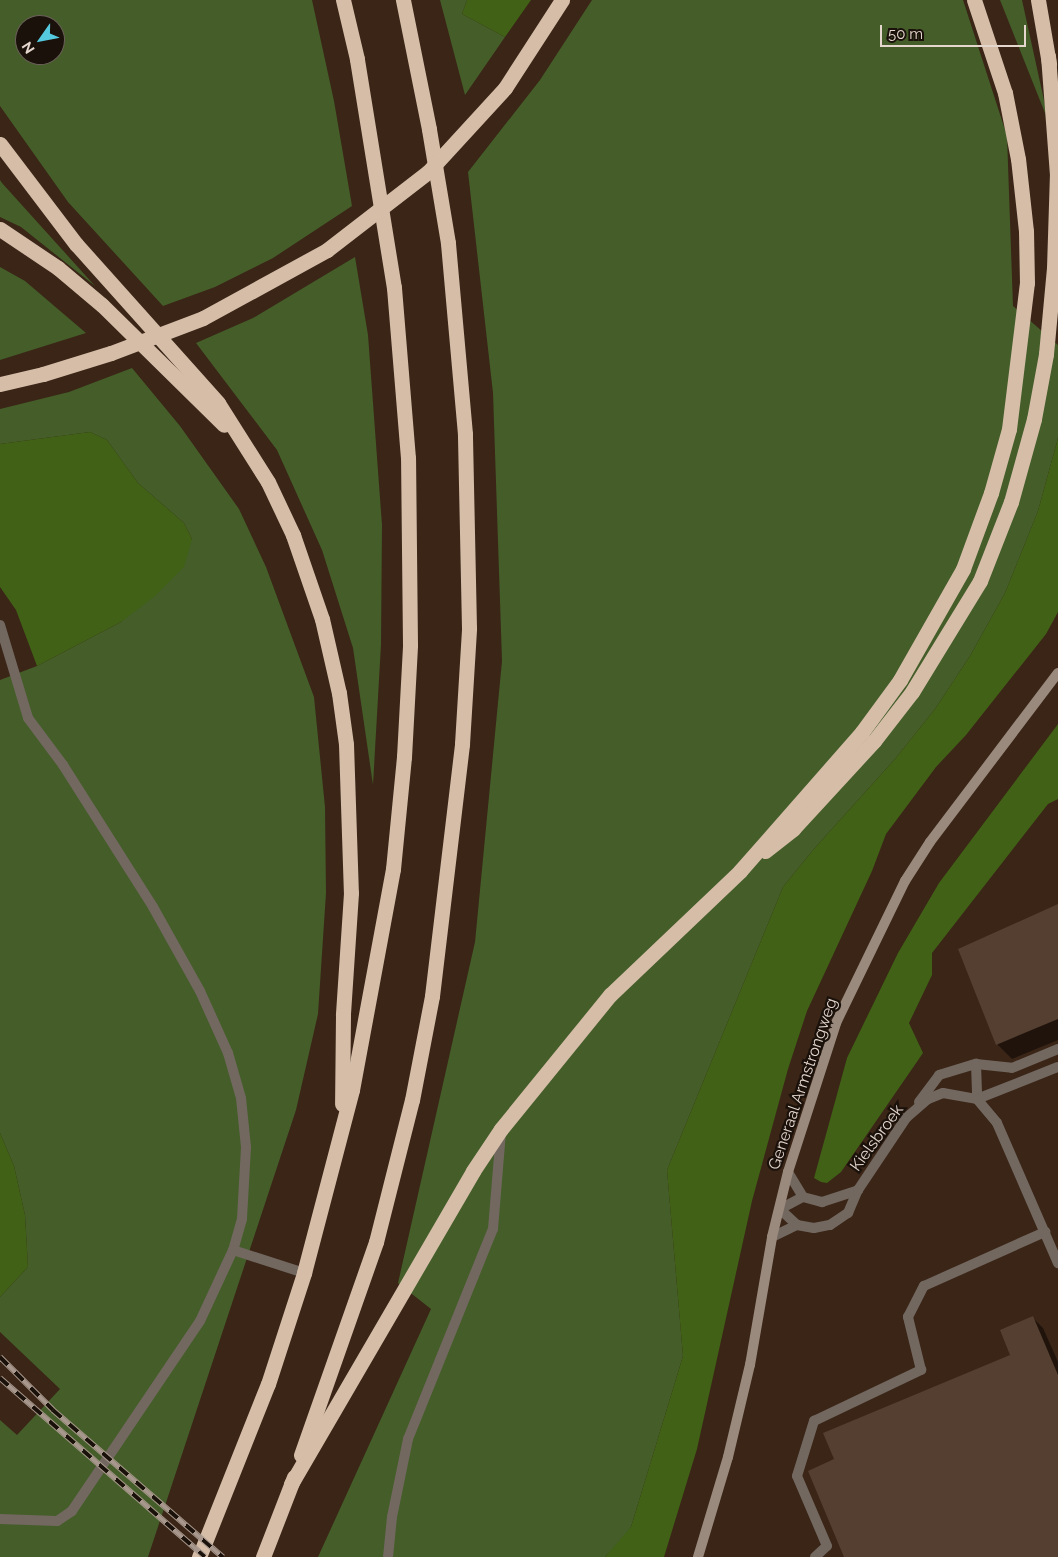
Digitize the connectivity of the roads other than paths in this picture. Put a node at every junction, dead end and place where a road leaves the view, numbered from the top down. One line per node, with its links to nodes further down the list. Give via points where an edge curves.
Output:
1 (343, 0): 20 (highway, via 357,59 394,288 408,458 410,644 393,869 373,987)
2 (403, 0): 32 (highway, via 448,243 460,367 469,515 469,628 462,744 432,996 412,1100 376,1242)
3 (562, 0): 10 (highway, bridge, via 505,88 428,172 327,250 203,318 43,374)
4 (974, 0): 14 (highway, via 1005,92 1018,159 1026,231 1027,283 1009,429 991,493 962,569 904,673 862,732)
5 (1038, 0): 6 (highway)
6 (1048, 56): 7 (highway); 14 (highway, via 1057,175 1054,268 1046,354 1034,420 1011,502 980,581 912,692 874,741 793,829)
7 (1058, 115)
8 (0, 144): 11 (highway, via 76,244 218,403)
9 (0, 229): 11 (highway, via 58,268 102,305 210,410)
10 (0, 384)
11 (250, 455): 20 (highway, via 268,482 293,536 322,619 345,736 351,893 343,1015)
12 (0, 625): 29 (street, via 28,718 64,765 153,907 200,991 228,1053 241,1098 246,1147 242,1219)
13 (1058, 673): 22 (street, Generaal Armstrongweg, via 935,834 905,881 836,1023)
14 (740, 871): 21 (highway, via 610,995)
15 (1058, 1049): 16 (street, via 1012,1068)
16 (976, 1064): 18 (street); 19 (street, via 939,1075)
17 (1058, 1067): 18 (street)
18 (977, 1099): 19 (street, Kielsbroek, via 943,1093 928,1099); 27 (street, via 997,1123)
19 (906, 1118): 23 (street, Kielsbroek)
20 (342, 1125): 31 (highway)
21 (501, 1128): 32 (highway, via 463,1187 350,1388); 36 (street, via 493,1229 408,1439 392,1517)
22 (788, 1172): 24 (street); 25 (street, Generaal Armstrongweg)
23 (858, 1190): 24 (street, Kielsbroek, via 822,1202); 26 (street, Kielsbroek, via 848,1213 830,1225 814,1228)
24 (803, 1197): 25 (street)
25 (780, 1209): 26 (street); 28 (street, Generaal Armstrongweg)
26 (797, 1225): 28 (street, Kielsbroek)
27 (1045, 1232): 30 (street); 38 (street, via 924,1286 908,1317 921,1370 814,1421 797,1476 826,1546)
28 (772, 1237): 37 (street, Generaal Armstrongweg, via 748,1374 728,1457)
29 (233, 1250): 31 (street); 33 (street, via 200,1321 72,1511 57,1521)
30 (1058, 1263)
31 (304, 1272): 34 (highway, via 268,1384)
32 (291, 1484): 35 (highway)
33 (0, 1520)
34 (199, 1557)
35 (263, 1557)
36 (388, 1557)
37 (698, 1557)
38 (815, 1557)

